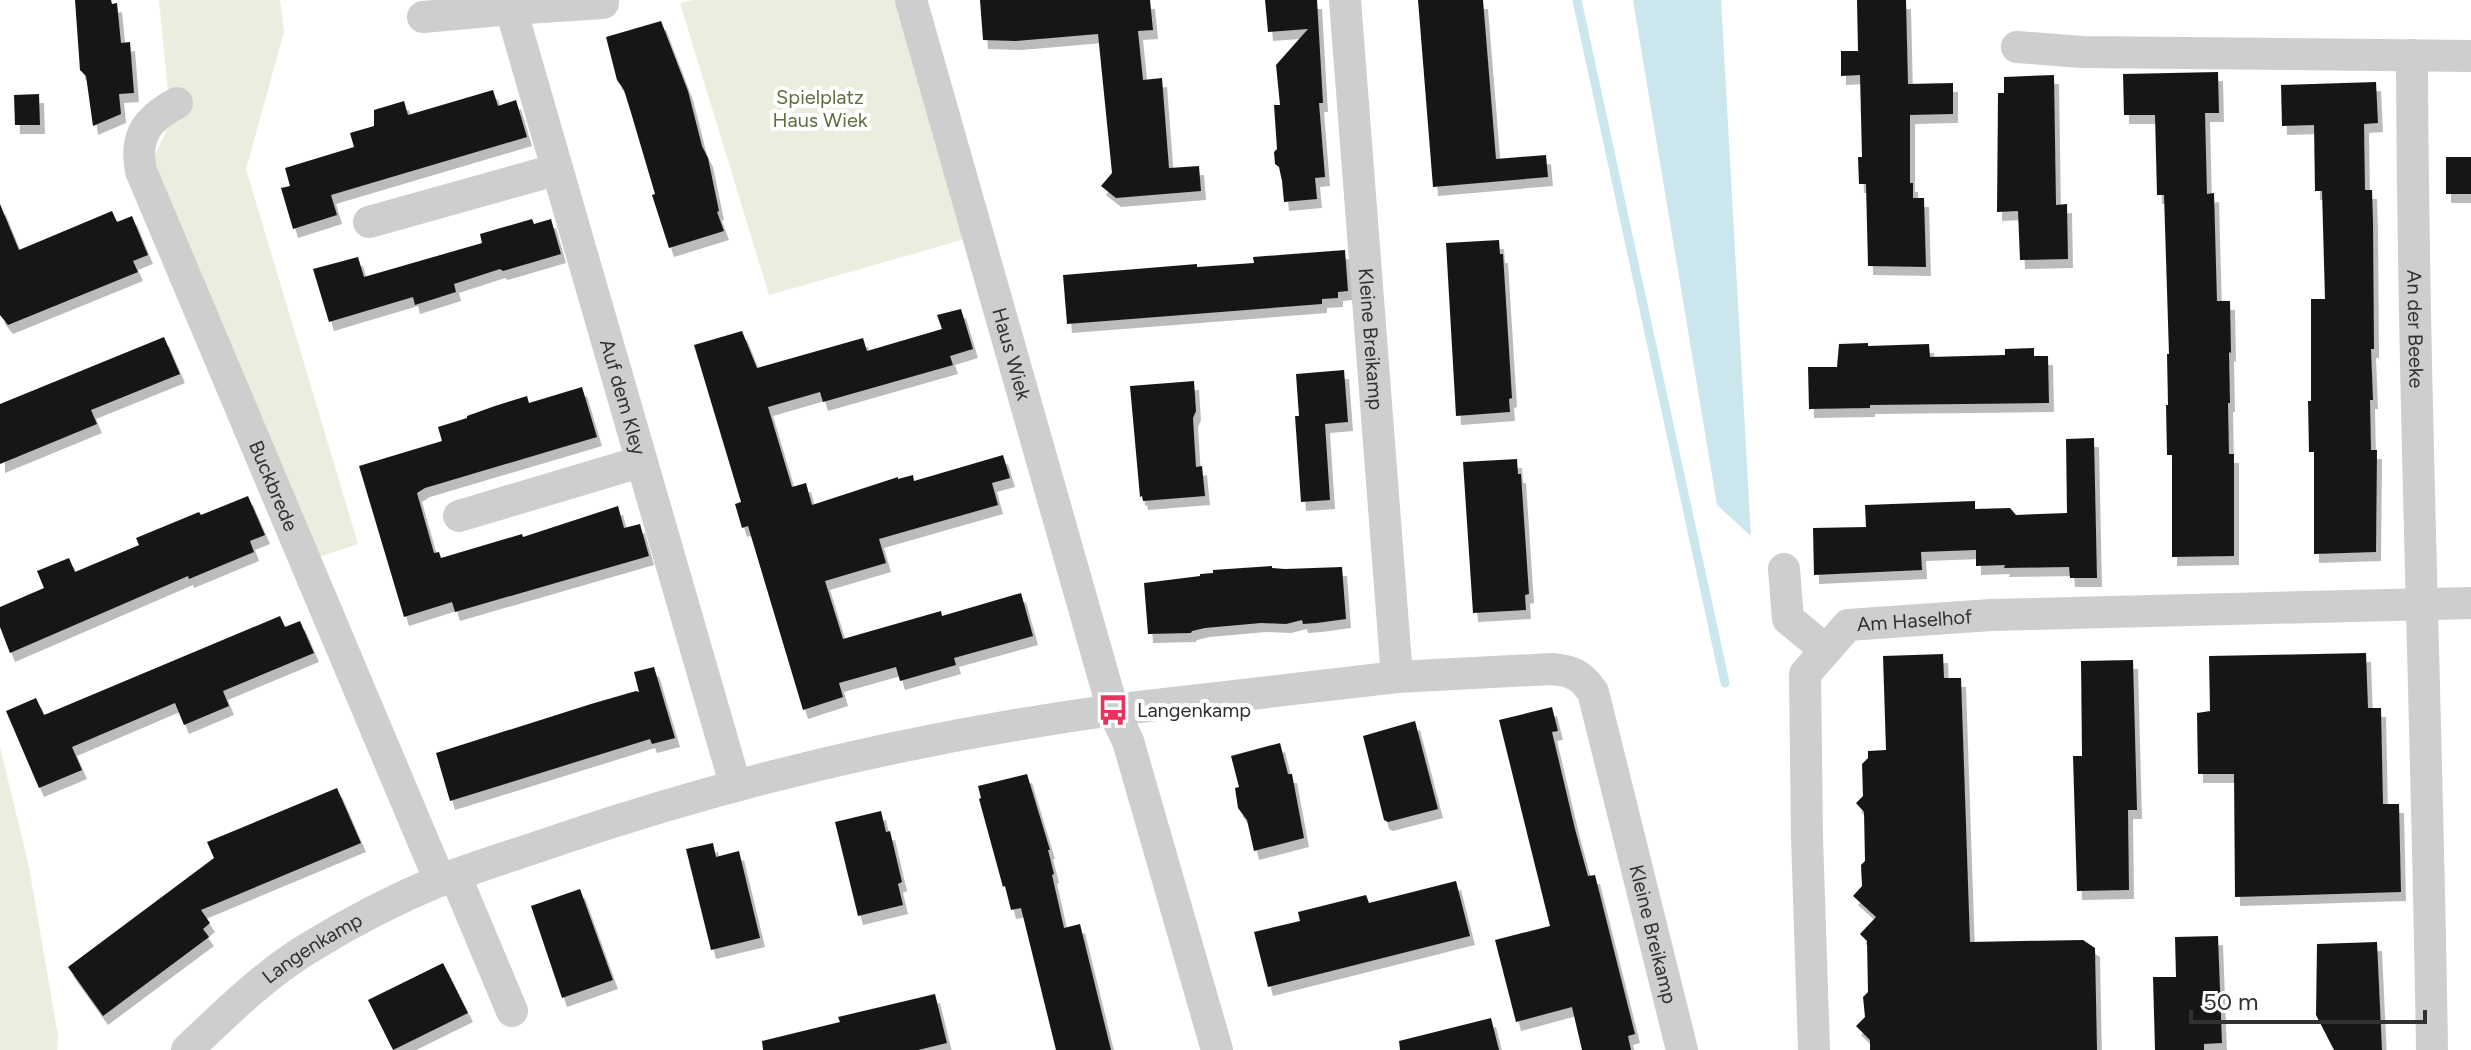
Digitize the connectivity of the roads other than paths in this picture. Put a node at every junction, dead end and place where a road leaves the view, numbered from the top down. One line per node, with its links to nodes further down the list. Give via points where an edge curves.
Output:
1 (911, 0): 19 (street, Haus Wiek)
2 (1345, 0): 18 (street, Kleine Breikamp)
3 (603, 3): 4 (street)
4 (511, 9): 5 (street); 10 (street, Auf dem Kley)
5 (423, 17)
6 (2017, 47): 7 (street)
7 (2412, 55): 8 (street); 16 (street, An der Beeke)
8 (2471, 56)
9 (177, 103): 21 (street, Buckbrede, via 157,114 145,129 139,144 141,171)
10 (555, 170): 11 (street); 12 (street, Auf dem Kley)
11 (369, 222)
12 (640, 462): 13 (street); 20 (street, Auf dem Kley)
13 (459, 516)
14 (1784, 569): 17 (street, via 1788,619)
15 (2471, 603): 16 (street, Am Haselhof)
16 (2421, 604): 17 (street, Am Haselhof, via 1991,615 1848,625); 27 (street)
17 (1826, 650): 26 (street, Am Haselhof, via 1805,674)
18 (1397, 677): 19 (street, Kleine Breikamp); 25 (street, Kleine Breikamp, via 1552,669 1582,676 1593,692)
19 (1113, 710): 20 (street, Langenkamp, via 889,748); 24 (street, via 1128,741)
20 (735, 784): 21 (street, Langenkamp)
21 (447, 878): 22 (street); 23 (street, Langenkamp, via 305,951)
22 (512, 1011)
23 (187, 1050)
24 (1217, 1050)
25 (1682, 1050)
26 (1814, 1050)
27 (2432, 1050)

